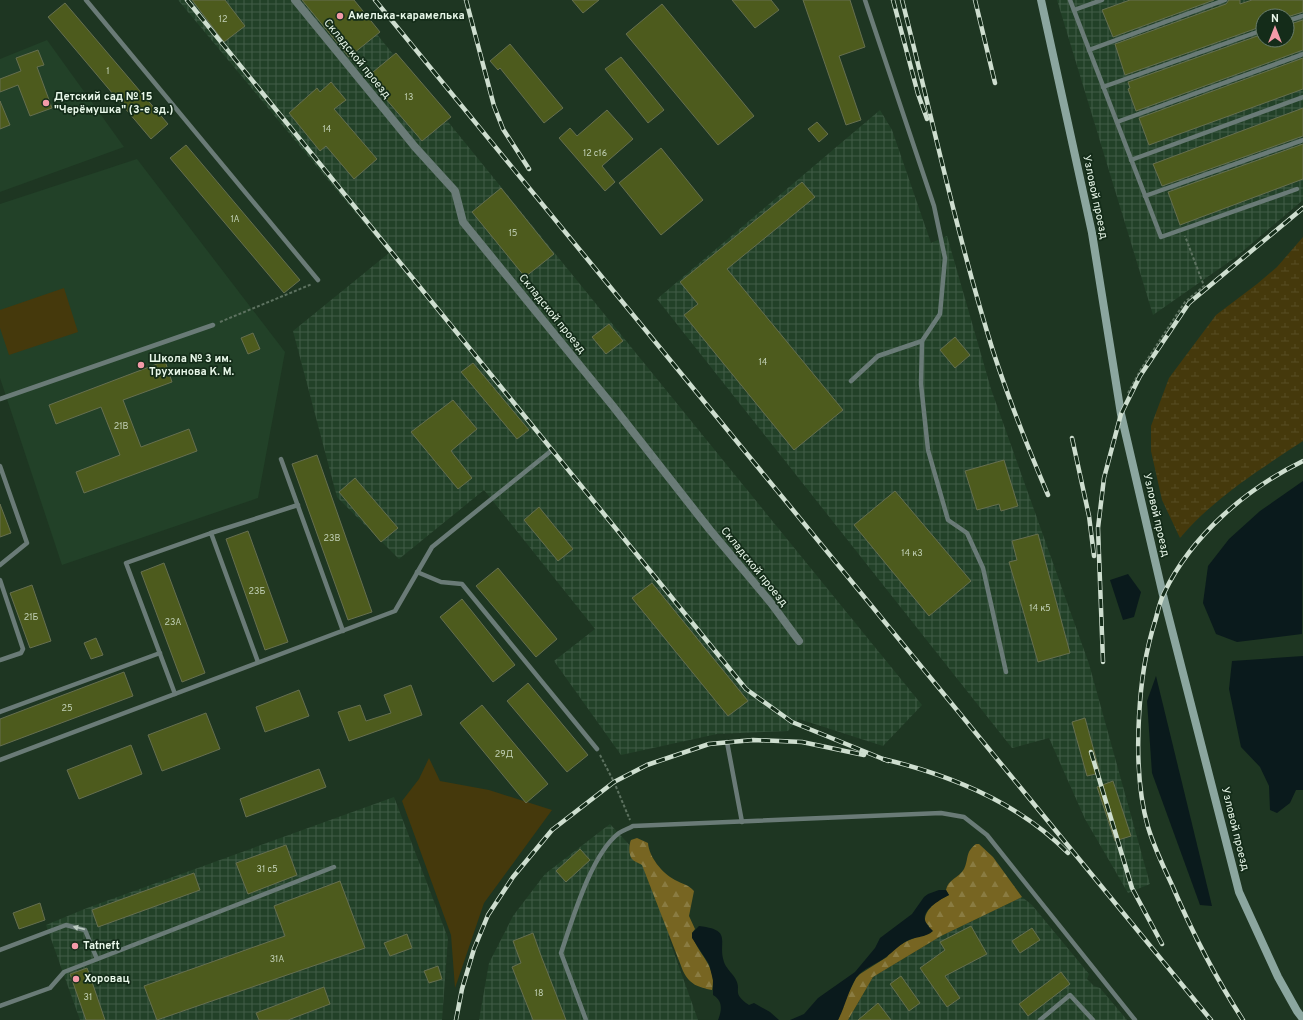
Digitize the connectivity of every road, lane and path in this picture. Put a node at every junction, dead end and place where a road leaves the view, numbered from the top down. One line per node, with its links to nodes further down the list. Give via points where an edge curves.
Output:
1 (86, 0): 20 (lane)
2 (295, 0): 35 (street, Складской проезд, via 415,147 455,191 463,222)
3 (864, 0): 22 (lane, via 934,206 945,258 940,314)
4 (1041, 0): 25 (street, Узловой проезд, via 1092,233)
5 (1070, 0): 8 (lane)
6 (1102, 0): 8 (lane)
7 (1225, 0): 10 (lane)
8 (1074, 10): 10 (lane)
9 (1255, 33): 12 (lane)
10 (1089, 50): 12 (lane)
11 (1303, 54): 14 (lane)
12 (1103, 87): 14 (lane)
13 (1303, 97): 16 (lane)
14 (1117, 122): 16 (lane)
15 (1303, 140): 18 (lane)
16 (1131, 160): 18 (lane)
17 (1297, 190): 19 (lane)
18 (1145, 196): 19 (lane, via 1161,237)
19 (1182, 229): 25 (path, via 1204,286 1185,302 1141,369)
20 (318, 280): 21 (path)
21 (214, 325): 24 (lane)
22 (922, 341): 23 (lane, via 878,356); 39 (lane, via 921,384 928,450 948,520 967,533 983,568)
23 (851, 381)
24 (0, 399)
25 (1120, 408): 51 (street, Узловой проезд, via 1163,595 1239,892 1278,977)
26 (551, 451): 32 (lane, via 432,547)
27 (281, 459): 29 (lane)
28 (0, 466): 31 (lane, via 27,543)
29 (298, 504): 30 (lane); 34 (lane)
30 (210, 534): 36 (lane, via 126,563); 38 (lane)
31 (0, 565)
32 (417, 572): 34 (lane, via 395,611); 43 (lane, via 441,582 462,584)
33 (0, 580): 37 (lane, via 23,649 21,653)
34 (343, 630): 38 (lane)
35 (799, 641)
36 (160, 653): 40 (lane); 41 (lane)
37 (0, 660)
38 (258, 662): 40 (lane)
39 (1006, 672)
40 (175, 694): 44 (lane)
41 (0, 712)
42 (727, 742): 45 (lane)
43 (597, 749): 46 (path)
44 (0, 760)
45 (742, 822): 46 (lane); 55 (lane, via 941,813 964,817 987,835)
46 (633, 826): 52 (lane, via 619,833 603,850 582,894 561,953)
47 (334, 866): 49 (lane)
48 (0, 950): 49 (lane, one-way to 48, via 86,930 66,925)
49 (97, 959): 50 (lane, via 64,972 50,988)
50 (0, 1006)
51 (1303, 1019)
52 (586, 1020)
53 (1040, 1020): 54 (lane, via 1070,995)
54 (1092, 1020)
55 (1135, 1020)

